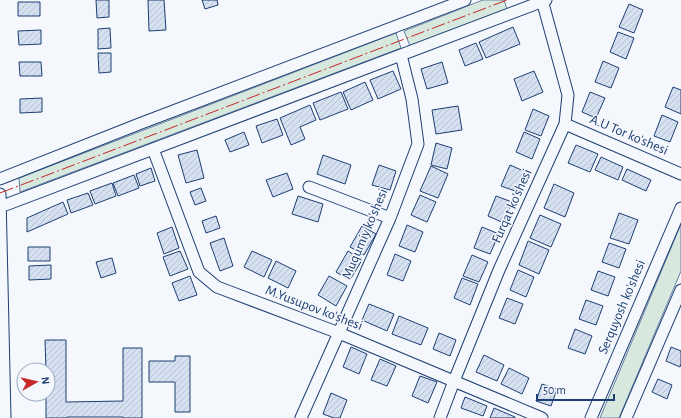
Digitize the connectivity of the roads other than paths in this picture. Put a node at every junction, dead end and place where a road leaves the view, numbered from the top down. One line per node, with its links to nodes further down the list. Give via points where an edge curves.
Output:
1 (465, 0): 7 (street)
2 (544, 0): 3 (street); 4 (street, Furqat ko'shesi, via 568,95)
3 (401, 56): 5 (street); 12 (street, Muqumiy ko'shesi, via 412,99 418,144)
4 (566, 124): 6 (street, A.U Tor ko'shesi); 15 (street, Furqat ko'shesi, via 499,270)
5 (153, 149): 10 (street); 14 (street, M.Yusupov ko'shesi, via 199,272 218,287)
6 (681, 174)
7 (0, 179)
8 (309, 187): 12 (street)
9 (0, 194): 10 (street)
10 (0, 206): 16 (street)
11 (681, 208): 20 (street, Serquyosh ko'shesi)
12 (390, 218): 14 (street, Muqumiy ko'shesi)
13 (681, 290): 21 (street)
14 (339, 333): 15 (street, M.Yusupov ko'shesi); 17 (street, Muqumiy ko'shesi)
15 (454, 381): 18 (street, Furqat ko'shesi); 19 (street, M.Yusupov ko'shesi)
16 (5, 418)
17 (301, 418)
18 (440, 418)
19 (542, 418)
20 (591, 418)
21 (626, 418)

